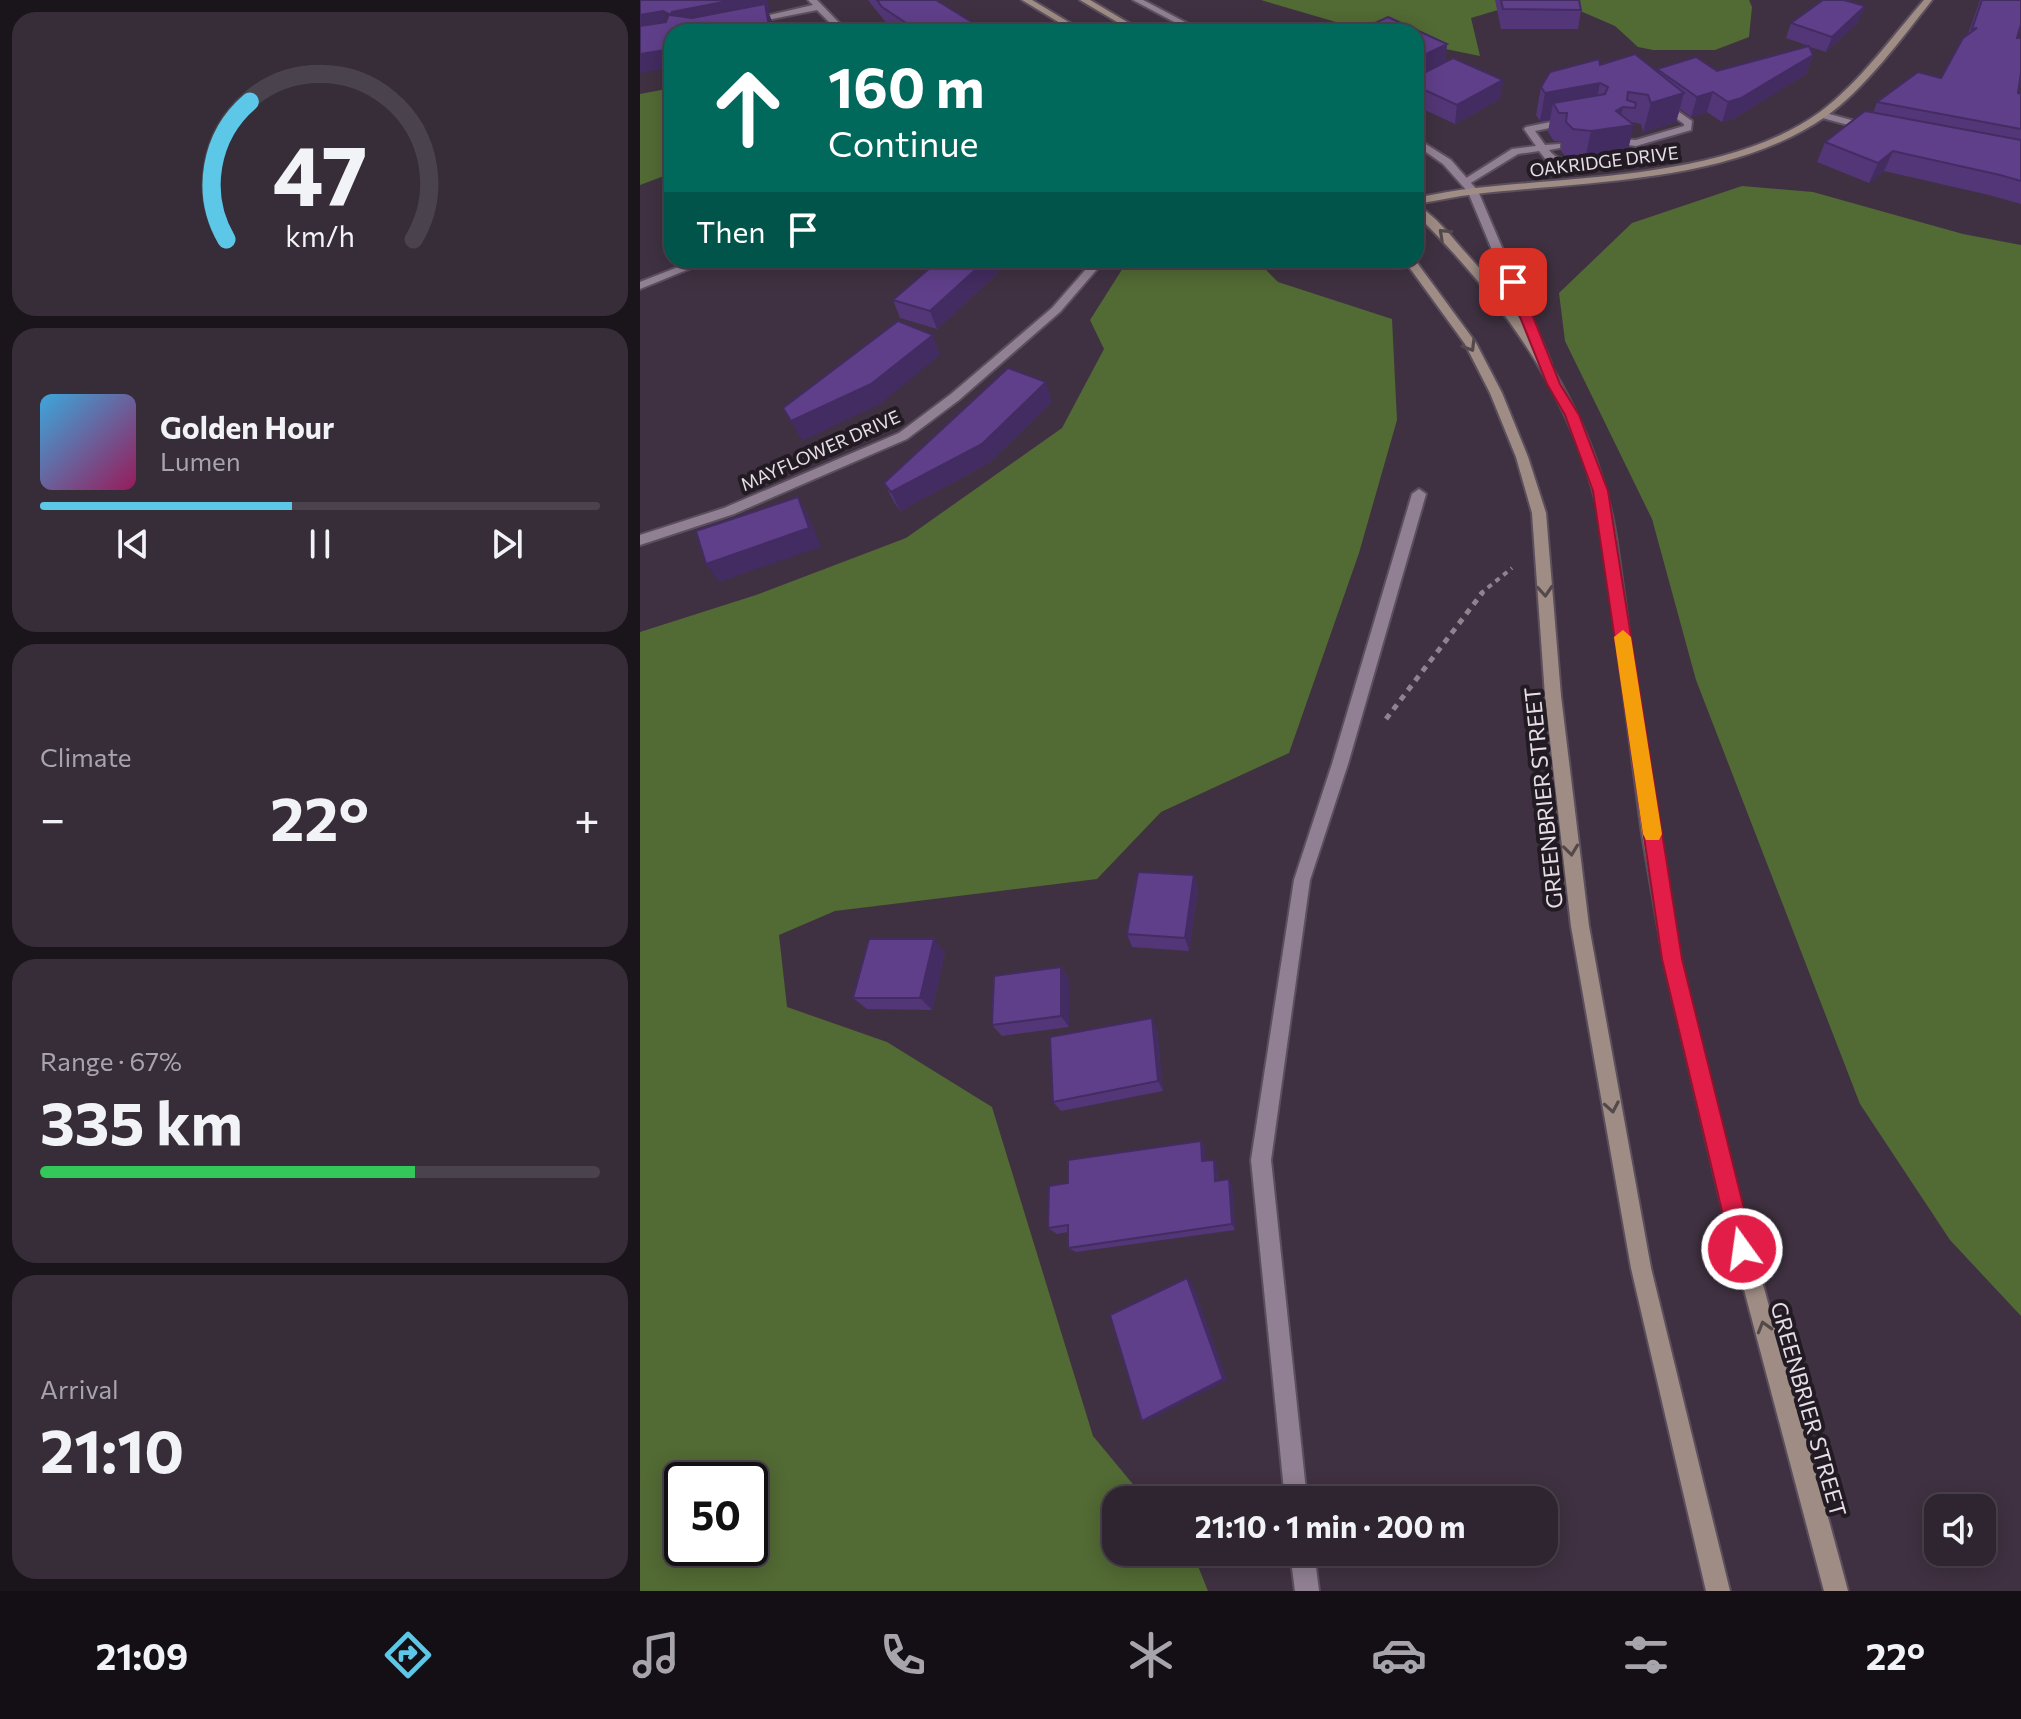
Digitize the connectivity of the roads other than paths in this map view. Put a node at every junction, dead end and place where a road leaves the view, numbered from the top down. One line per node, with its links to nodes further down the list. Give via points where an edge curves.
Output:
1 (1026, 0): 8 (main road)
2 (1084, 0): 9 (main road)
3 (1137, 0): 10 (street)
4 (1928, 0): 12 (main road, OAKRIDGE DRIVE, via 1874,65)
5 (814, 3): 6 (street); 7 (street)
6 (745, 22)
7 (836, 24)
8 (1067, 24)
9 (1126, 24)
10 (1184, 24)
11 (1652, 96): 17 (street, via 1689,123 1688,128)
12 (1822, 115): 15 (street); 23 (main road, OAKRIDGE DRIVE, via 1739,154)
13 (1586, 119): 20 (street, via 1529,129)
14 (1637, 129): 17 (street)
15 (1881, 129)
16 (1618, 141): 17 (street)
17 (1636, 143): 21 (street)
18 (1424, 146): 25 (street)
19 (1557, 146): 20 (street)
20 (1541, 148): 22 (street); 25 (street, via 1515,151)
21 (1648, 159): 22 (street); 23 (street)
22 (1567, 166): 24 (street)
23 (1658, 172): 24 (main road, OAKRIDGE DRIVE)
24 (1578, 183): 25 (main road, OAKRIDGE DRIVE)
25 (1469, 186): 26 (main road, OAKRIDGE DRIVE); 32 (street)
26 (1424, 199)
27 (1424, 215): 32 (main road, GREENBRIER STREET, one-way to 27, via 1491,285)
28 (686, 268): 31 (street)
29 (1093, 268): 34 (street, MAYFLOWER DRIVE, via 1056,310 903,436 729,511)
30 (1415, 268): 38 (main road, GREENBRIER STREET, one-way to 38, via 1470,343 1496,393 1535,499 1580,926 1641,1268)
31 (640, 286)
32 (1553, 384): 39 (main road, GREENBRIER STREET, one-way to 32, via 1749,1276 1672,959 1600,491 1572,415)
33 (1419, 494): 35 (street, via 1302,880 1261,1160)
34 (640, 540)
35 (1295, 1486)
36 (1304, 1566): 37 (street)
37 (1307, 1591)
38 (1718, 1591)
39 (1836, 1591)

